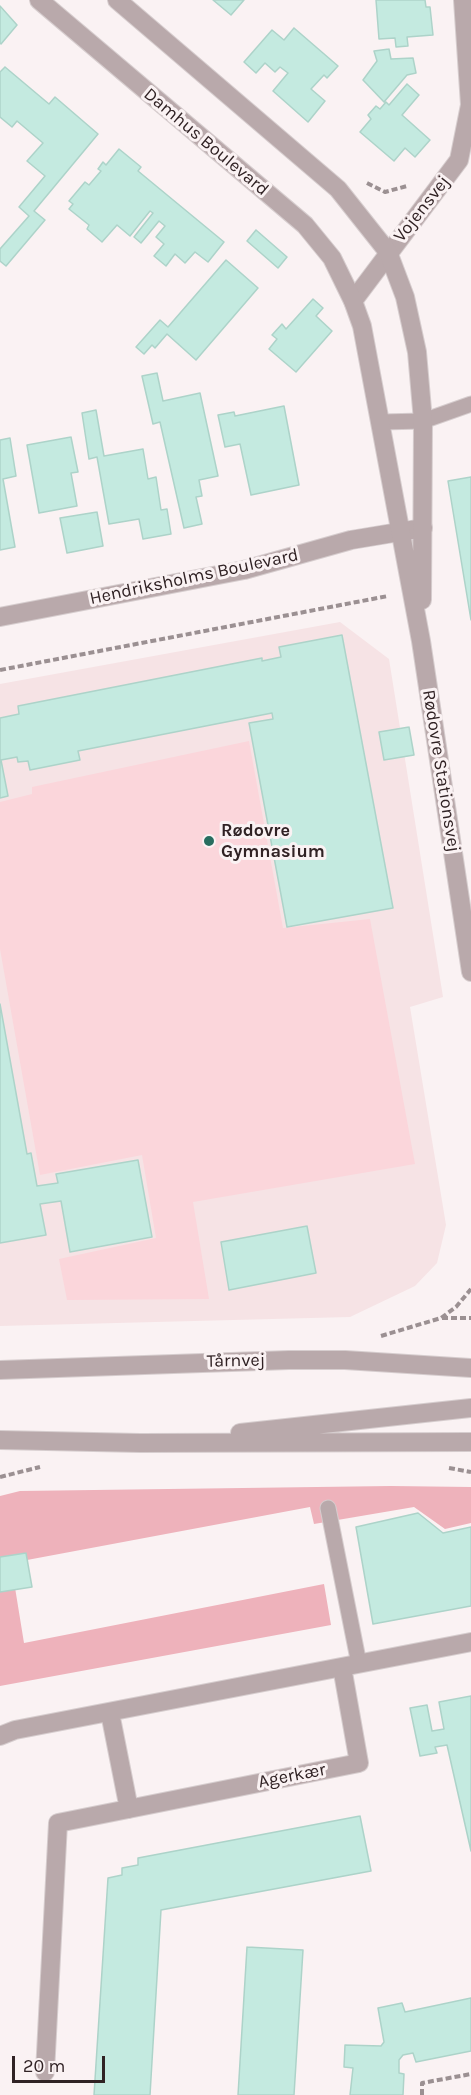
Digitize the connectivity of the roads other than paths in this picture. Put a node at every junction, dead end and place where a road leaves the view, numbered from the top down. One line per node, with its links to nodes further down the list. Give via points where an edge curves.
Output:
1 (39, 0): 6 (street, Damhus Boulevard, via 306,225 332,258)
2 (117, 0): 5 (street, via 338,189)
3 (462, 0): 4 (street, Vojensvej, via 470,105)
4 (465, 160): 5 (street, Vojensvej)
5 (388, 252): 6 (street, Vojensvej); 8 (street, Rødovre Stationsvej, via 405,297 417,352)
6 (353, 301): 9 (street, Rødovre Stationsvej, via 362,326)
7 (471, 404): 8 (lane)
8 (423, 421): 9 (lane); 10 (street, Rødovre Stationsvej)
9 (381, 422): 11 (street, Rødovre Stationsvej)
10 (423, 528): 11 (street, Hendriksholms Boulevard); 13 (street, Rødovre Stationsvej)
11 (400, 531): 12 (street, Hendriksholms Boulevard, via 351,540 244,570); 13 (street, Rødovre Stationsvej)
12 (0, 618)
13 (422, 640): 14 (street, Rødovre Stationsvej)
14 (471, 972)
15 (471, 1368): 16 (street, Tårnvej, via 289,1360)
16 (0, 1370)
17 (471, 1408): 20 (street)
18 (0, 1440): 20 (street)
19 (471, 1442): 20 (street)
20 (140, 1443)
21 (328, 1508): 23 (lane)
22 (471, 1642): 23 (street)
23 (350, 1665): 24 (street); 26 (street, Agerkær, via 359,1763)
24 (110, 1713): 25 (street); 26 (street)
25 (0, 1736)
26 (129, 1809): 27 (street, Agerkær, via 58,1823)
27 (45, 2072)

